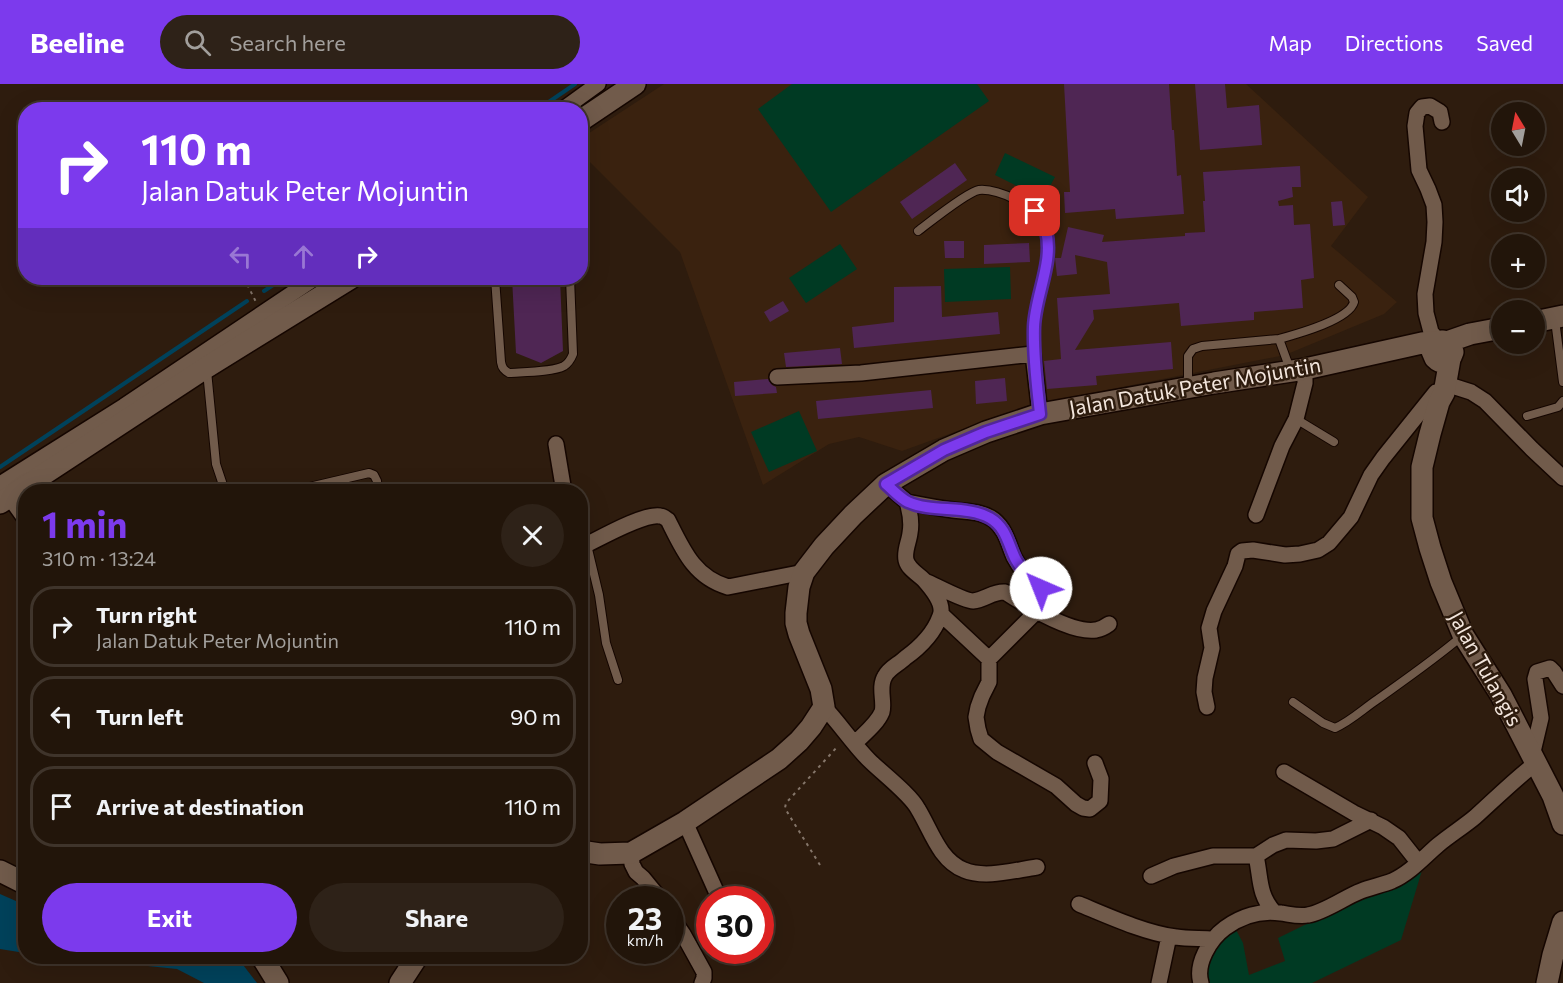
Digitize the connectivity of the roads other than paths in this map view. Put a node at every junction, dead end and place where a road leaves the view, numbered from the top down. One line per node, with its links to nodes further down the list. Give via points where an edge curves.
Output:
1 (598, 84): 3 (street)
2 (635, 84): 4 (street)
3 (573, 102)
4 (588, 116)
5 (1443, 122): 15 (street, via 1440,112 1430,106 1422,107 1415,126 1419,170 1434,205 1426,313)
6 (918, 231): 16 (lane, via 978,190 1009,196 1035,211 1048,243 1034,323)
7 (304, 285): 29 (street, via 124,406)
8 (340, 285): 17 (street)
9 (496, 285): 10 (lane, via 501,362 509,373 556,369 571,359)
10 (570, 285)
11 (1338, 285): 14 (lane, via 1352,297 1351,309 1319,328)
12 (1551, 319): 20 (lane)
13 (1491, 331): 15 (street, Jalan Datuk Peter Mojuntin, via 1470,334)
14 (1279, 339): 18 (lane); 21 (lane, via 1193,349 1188,356)
15 (1442, 352): 18 (street, Jalan Datuk Peter Mojuntin, via 1422,343); 22 (street, Jalan Tulangis, via 1435,375)
16 (1033, 354): 19 (street, via 861,373); 24 (street)
17 (207, 367): 29 (street); 31 (lane, via 216,464)
18 (1298, 370): 21 (street, Jalan Datuk Peter Mojuntin); 26 (street, via 1305,383)
19 (777, 377)
20 (1563, 382)
21 (1188, 388): 24 (street, Jalan Datuk Peter Mojuntin)
22 (1440, 393): 30 (street, via 1471,392 1485,401); 48 (street, Jalan Tulangis, via 1422,467 1422,518 1441,582); 53 (street, via 1383,458 1351,517 1329,543 1300,554 1253,550 1238,554 1209,628 1212,648 1205,678)
23 (1563, 401): 25 (lane, via 1558,407)
24 (1040, 414): 35 (street, Jalan Datuk Peter Mojuntin, via 944,450)
25 (1527, 416)
26 (1296, 419): 27 (lane); 39 (street)
27 (1334, 442)
28 (556, 444): 34 (street)
29 (47, 463): 36 (street)
30 (1563, 478)
31 (223, 484)
32 (337, 484): 33 (lane, via 369,473)
33 (377, 484)
34 (563, 484)
35 (886, 484): 37 (street); 42 (street, Jalan Datuk Peter Mojuntin, via 848,520)
36 (3, 494): 38 (street)
37 (907, 502): 43 (street, via 911,524 906,559); 44 (street, via 977,512 995,521 1007,536 1023,571)
38 (18, 511)
39 (1256, 515)
40 (588, 541): 42 (street, via 658,515 668,520 688,558 720,585 728,587)
41 (588, 560): 50 (lane)
42 (804, 572): 54 (street, Jalan Datuk Peter Mojuntin, via 796,602 796,623)
43 (924, 580): 45 (street, via 969,600 1005,592); 46 (street, via 939,601)
44 (1046, 590)
45 (1038, 611): 47 (street, via 1094,631); 49 (street)
46 (941, 614): 49 (street); 55 (street, via 922,644 884,677 882,711 871,727)
47 (1109, 624)
48 (1463, 635): 52 (lane, via 1335,729); 56 (street, Jalan Tulangis, via 1501,695)
49 (988, 659): 57 (street, via 989,682 976,717 981,739 1056,786 1083,808 1090,809 1100,801 1101,779)
50 (618, 680)
51 (1563, 686): 56 (street, via 1550,668 1538,672 1535,679 1541,718)
52 (1293, 702)
53 (1207, 707)
54 (828, 711): 55 (street); 61 (street, via 779,759)
55 (849, 736): 66 (street, via 917,806 931,836 952,864 976,873)
56 (1534, 760): 60 (street, Jalan Tulangis); 64 (street, via 1473,819)
57 (1095, 763)
58 (1284, 772): 59 (street)
59 (1371, 820): 63 (street, via 1333,839 1279,842); 64 (street, via 1399,838)
60 (1563, 824)
61 (689, 830): 65 (street); 71 (street)
62 (588, 852): 65 (street)
63 (1256, 856): 68 (street, via 1213,856); 73 (street, via 1261,892)
64 (1418, 862): 73 (street, via 1392,881 1308,915)
65 (633, 863): 70 (street)
66 (1037, 867)
67 (0, 871): 69 (street)
68 (1151, 876)
69 (18, 880)
70 (649, 886)
71 (714, 886)
72 (1079, 904): 76 (street)
73 (1274, 912): 77 (street, via 1241,918)
74 (1563, 922): 85 (street)
75 (684, 936): 82 (street, via 704,972)
76 (1169, 936): 77 (street); 83 (street)
77 (1213, 939): 84 (street, via 1201,965)
78 (266, 964): 80 (street)
79 (412, 964): 81 (street)
80 (278, 983)
81 (400, 983)
82 (702, 983)
83 (1159, 983)
84 (1201, 983)
85 (1547, 983)

